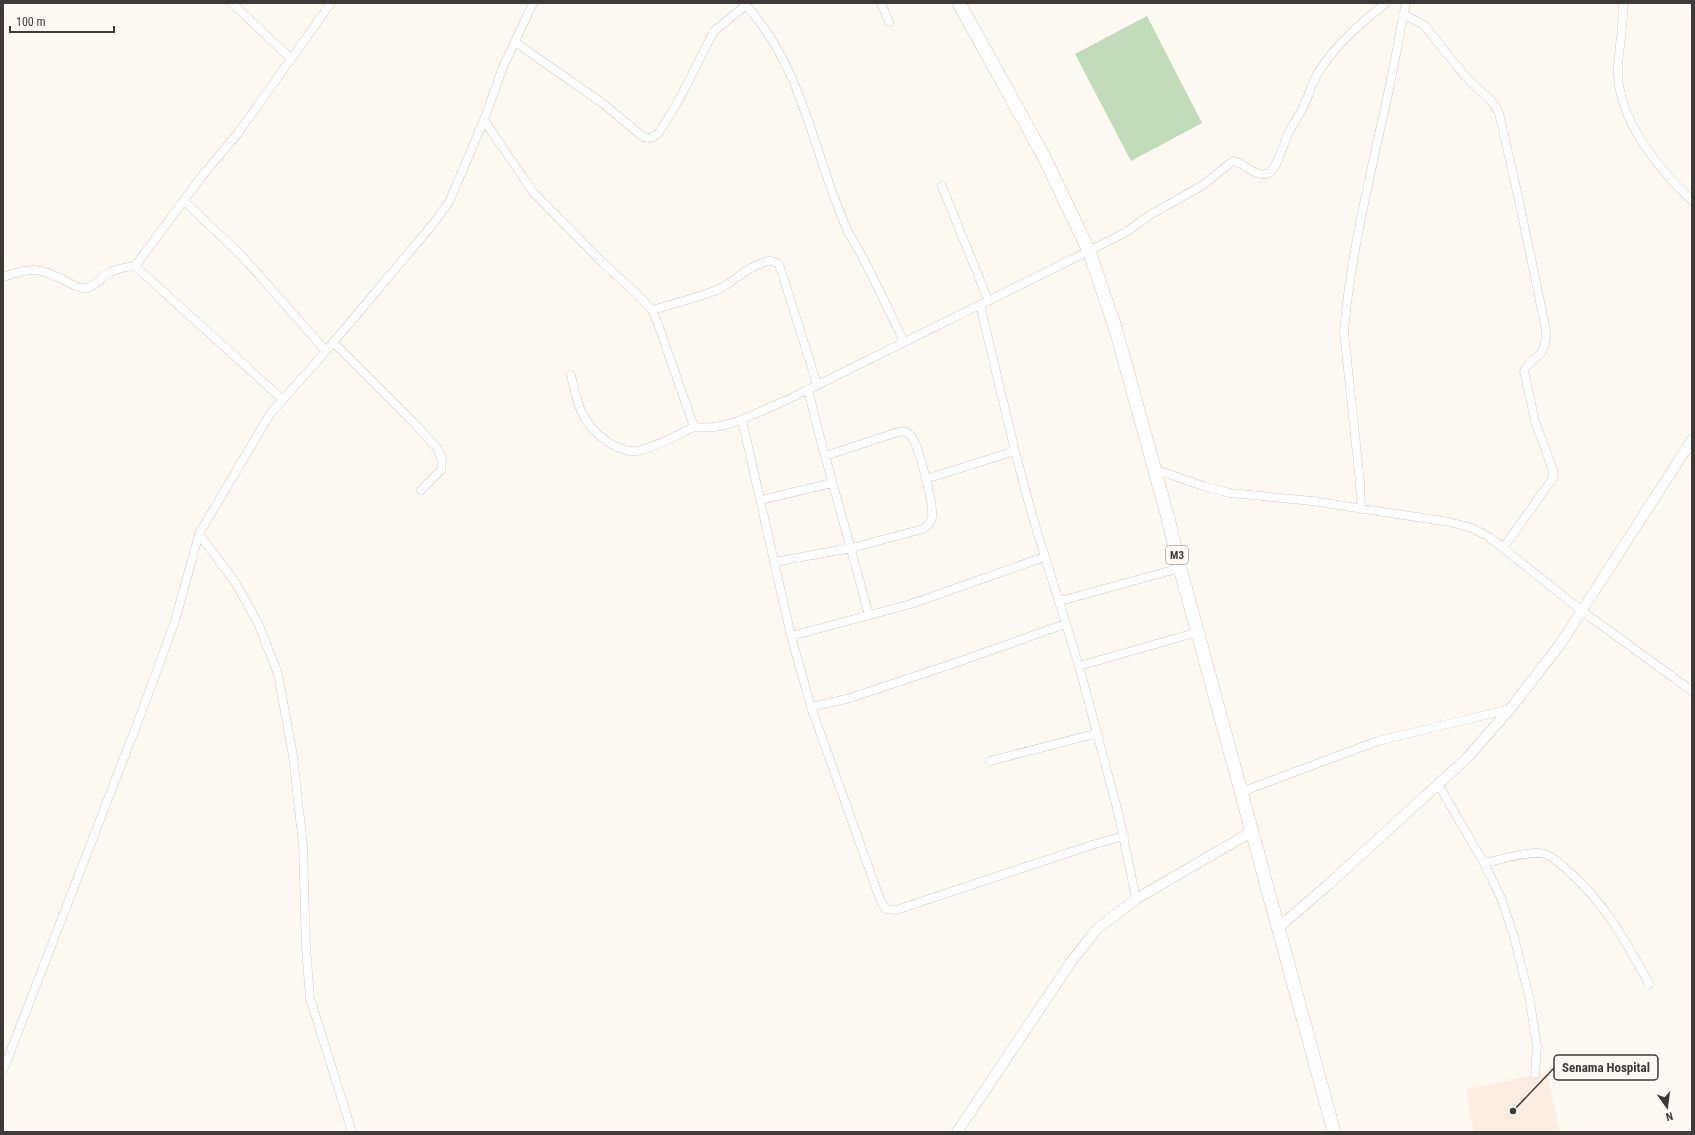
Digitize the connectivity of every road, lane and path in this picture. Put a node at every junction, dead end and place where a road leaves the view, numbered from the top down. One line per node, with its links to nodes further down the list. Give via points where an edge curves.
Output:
1 (232, 3): 13 (street)
2 (331, 3): 13 (street)
3 (533, 3): 12 (street)
4 (881, 3): 11 (street)
5 (959, 3): 18 (main road, M3, via 1043,155)
6 (1386, 3): 18 (street, via 1361,23 1325,62 1271,172 1258,174 1233,161 1198,188)
7 (1406, 3): 10 (street)
8 (1623, 3): 17 (street, via 1618,68 1627,112 1641,141)
9 (745, 4): 12 (street, via 714,31 679,100 658,134 651,138 644,137 605,105); 25 (street, via 780,52 797,90 842,219)
10 (1404, 14): 41 (street, via 1359,228 1345,324); 44 (street, via 1424,25 1464,75 1494,104 1499,113 1546,330 1541,353 1524,371 1535,421 1553,470 1553,478)
11 (889, 22)
12 (514, 42): 14 (street)
13 (290, 58): 16 (street, via 238,133)
14 (484, 120): 23 (street, via 533,192); 24 (street, via 449,202)
15 (942, 186): 21 (street)
16 (184, 200): 19 (street); 26 (street, via 242,256)
17 (1692, 200)
18 (1089, 252): 21 (street); 36 (main road, M3, via 1116,330)
19 (135, 266): 20 (street, via 111,272 86,288 78,288 48,272 36,269 26,269); 30 (street)
20 (3, 277)
21 (988, 300): 22 (street)
22 (980, 305): 25 (street); 34 (street)
23 (652, 310): 28 (street, via 716,290 763,262 775,262 779,264); 32 (street)
24 (334, 342): 26 (street); 39 (street, via 437,448 442,459 441,470)
25 (904, 342): 28 (street)
26 (326, 351): 30 (street)
27 (571, 375): 32 (street, via 575,396 586,422 597,435 615,447 626,451 638,451)
28 (816, 384): 29 (street)
29 (808, 389): 31 (street); 35 (street)
30 (282, 399): 42 (street, via 270,414)
31 (742, 420): 32 (street, via 713,428); 40 (street)
32 (694, 427)
33 (1692, 440): 49 (street)
34 (1015, 451): 37 (street); 45 (street)
35 (825, 456): 37 (street, via 904,431 911,435); 38 (street)
36 (1154, 469): 41 (street, via 1230,494 1312,501); 47 (main road, M3)
37 (926, 480): 43 (street, via 932,516 930,524 923,529)
38 (832, 483): 40 (street); 43 (street)
39 (422, 490)
40 (761, 500): 46 (street)
41 (1361, 509): 44 (street, via 1449,522 1472,528)
42 (199, 534): 68 (street, via 172,629); 70 (street, via 239,588 258,623 278,674 294,756 303,846 310,998)
43 (851, 548): 46 (street); 50 (street)
44 (1503, 548): 49 (street)
45 (1044, 557): 48 (street); 50 (street, via 943,593)
46 (774, 562): 53 (street)
47 (1180, 568): 48 (street); 52 (main road, M3)
48 (1060, 601): 51 (street)
49 (1582, 611): 55 (street); 57 (street, via 1560,646)
50 (870, 615): 53 (street)
51 (1065, 624): 54 (street); 56 (street, via 850,698)
52 (1198, 632): 54 (street); 61 (main road, M3)
53 (791, 636): 56 (street)
54 (1079, 666): 58 (street)
55 (1692, 691)
56 (811, 707): 63 (street, via 881,902 886,909 896,910)
57 (1510, 709): 60 (street, via 1467,758); 61 (street, via 1378,741)
58 (1098, 733): 59 (street); 63 (street)
59 (990, 761)
60 (1438, 784): 64 (street); 66 (street)
61 (1241, 792): 62 (main road, M3)
62 (1253, 831): 65 (street); 66 (main road, M3)
63 (1124, 836): 65 (street)
64 (1484, 863): 67 (street, via 1538,853 1554,859 1577,879 1609,914); 69 (street, via 1503,904 1529,996 1537,1046)
65 (1136, 899): 71 (street, via 1097,929 1084,944)
66 (1279, 927): 72 (main road, M3)
67 (1649, 984)
68 (3, 1071)
69 (1535, 1074)
70 (352, 1132)
71 (957, 1132)
72 (1334, 1132)

